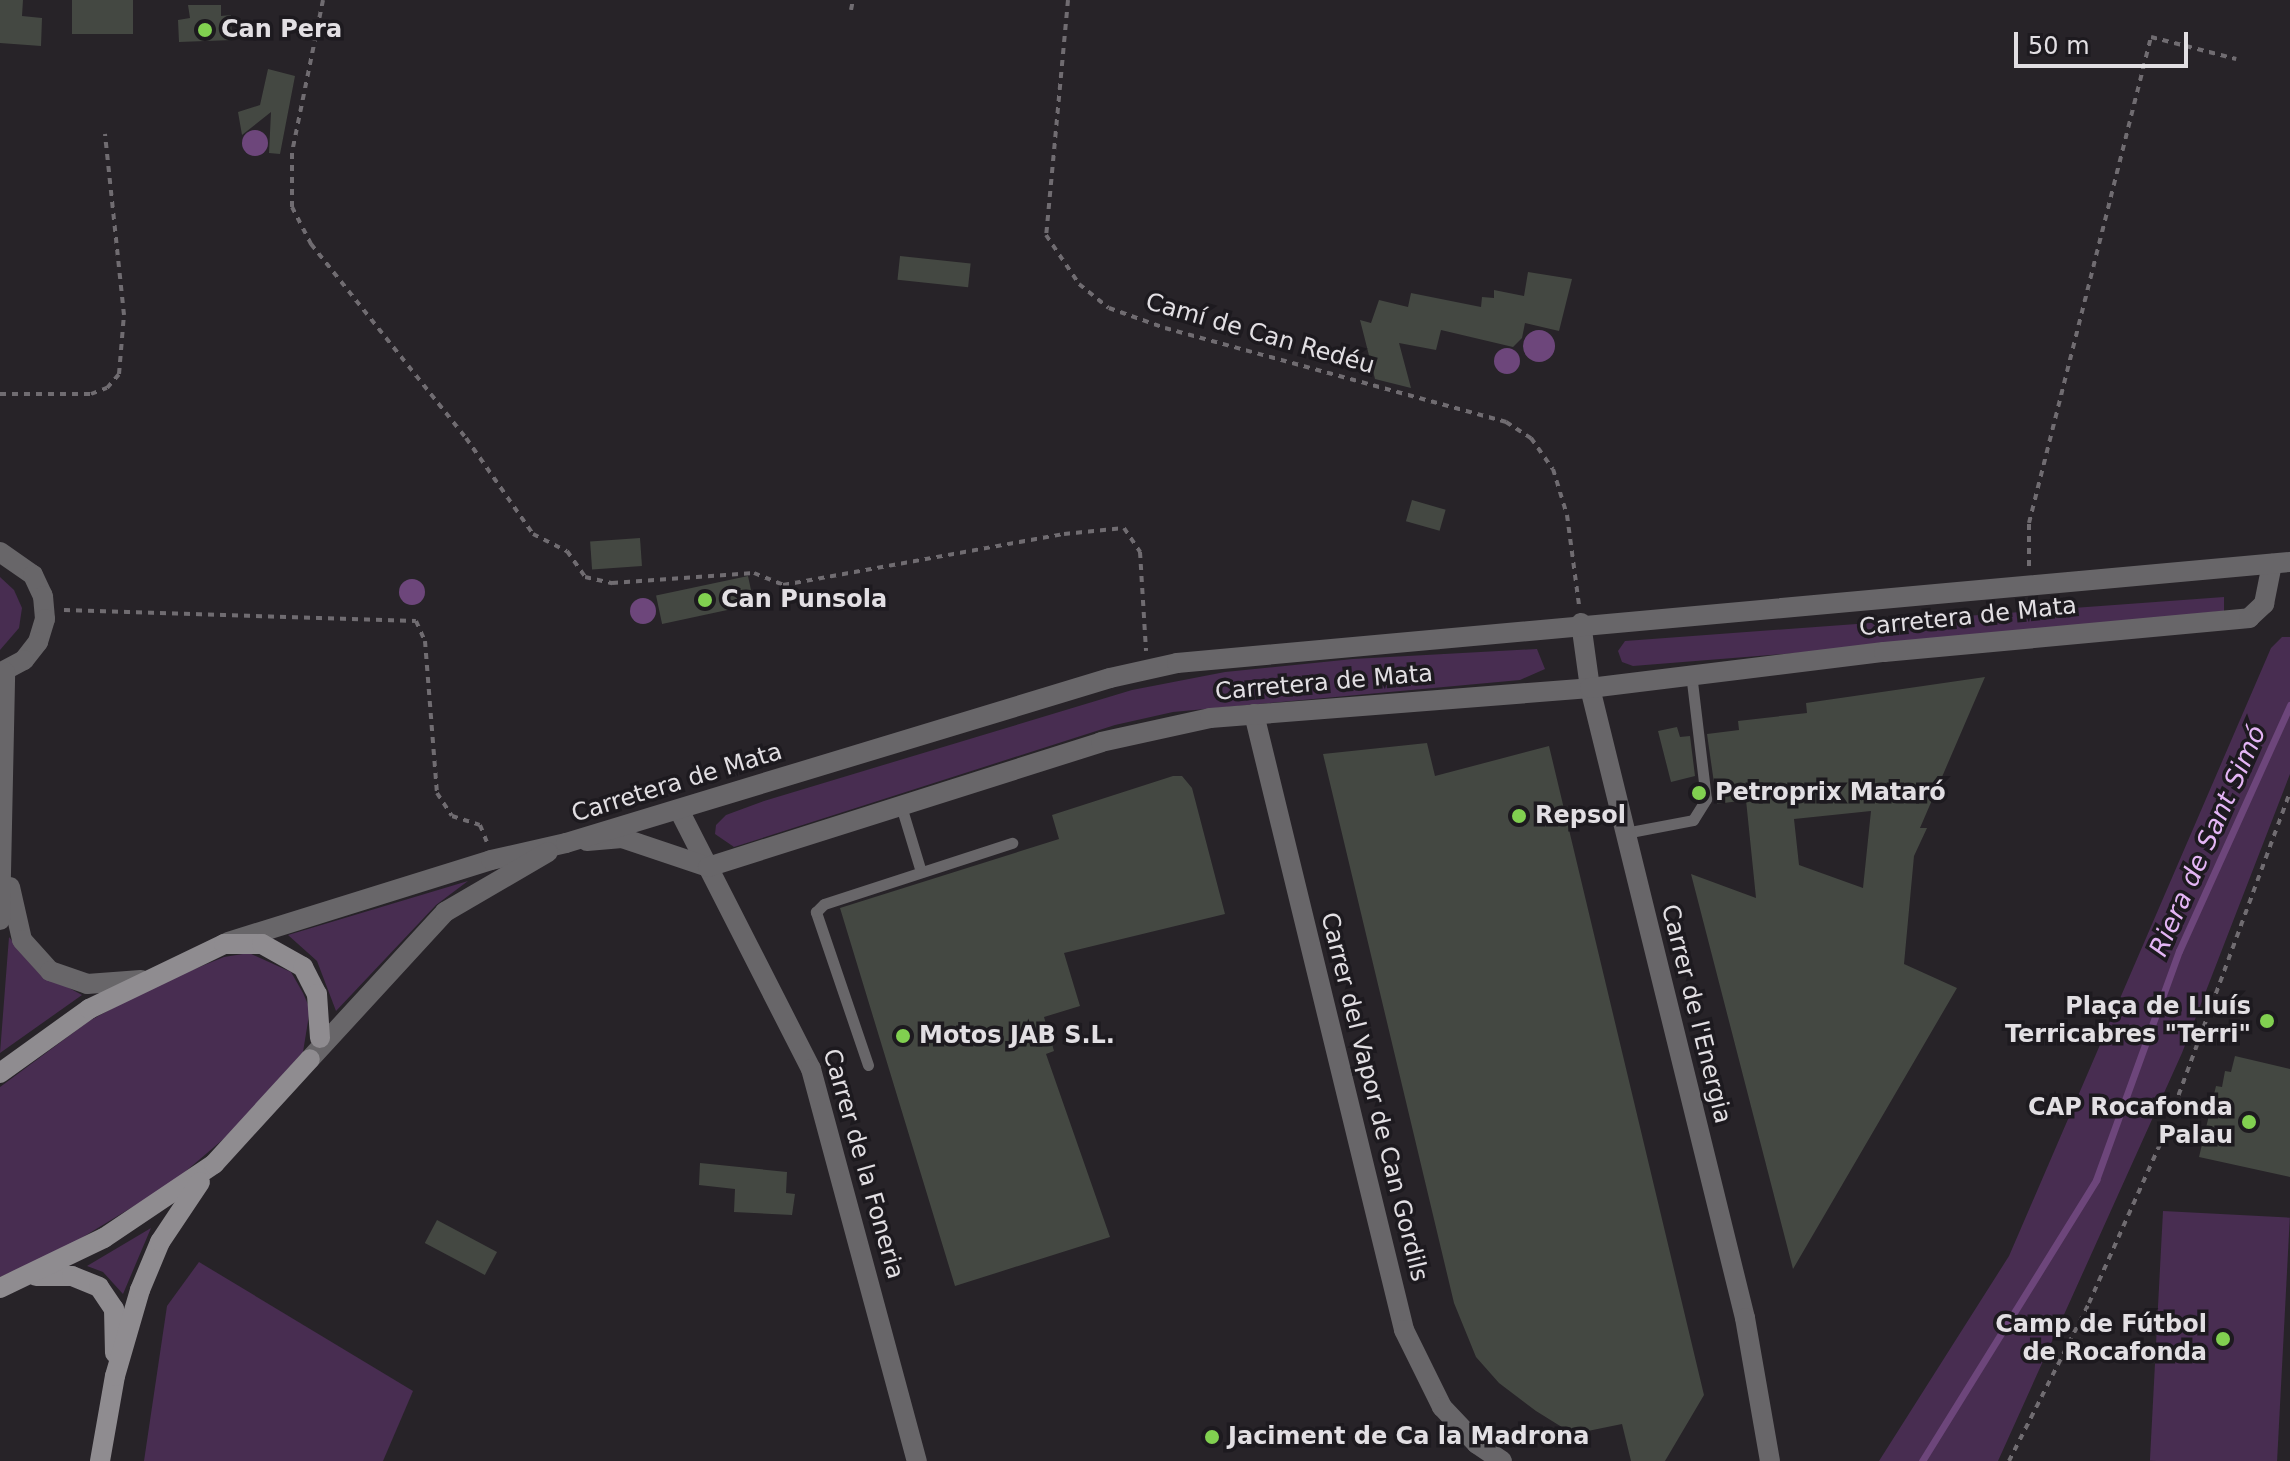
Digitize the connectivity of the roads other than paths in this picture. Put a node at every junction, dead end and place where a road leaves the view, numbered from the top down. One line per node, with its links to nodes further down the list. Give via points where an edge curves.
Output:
1 (0, 552): 4 (street, via 33,575 44,610 38,642 24,660)
2 (2281, 563): 3 (street, Carretera de Mata); 5 (street, Carretera de Mata, via 2264,604 2249,618)
3 (1581, 623): 6 (street, Carrer de l'Energia); 9 (street, Carretera de Mata, via 1241,653 1149,669)
4 (2, 673): 13 (street)
5 (1691, 673): 6 (street, Carretera de Mata); 10 (lane, via 1706,799 1693,820)
6 (1590, 688): 7 (street, Carretera de Mata); 10 (street, Carrer de l'Energia)
7 (1254, 714): 8 (street, Carretera de Mata, via 1101,742); 30 (street, Carrer del Vapor de Can Gordils, via 1404,1330 1442,1407 1477,1444)
8 (901, 806): 14 (street, Carretera de Mata); 15 (lane)
9 (679, 810): 11 (street, Carretera de Mata); 14 (street, Carrer de la Foneria)
10 (1625, 833): 27 (street, Carrer de l'Energia)
11 (566, 843): 14 (street, Carretera de Mata, via 622,838); 17 (street, via 491,860); 20 (street, via 445,912)
12 (1012, 843): 15 (lane)
13 (4, 860): 16 (street); 18 (street, via 22,940 50,971 87,984)
14 (708, 867): 29 (street, Carrer de la Foneria, via 811,1069)
15 (921, 872): 21 (lane, via 824,904 816,912)
16 (0, 920)
17 (224, 944): 18 (main road); 19 (main road, via 262,944 303,967 317,994)
18 (141, 980): 22 (main road, via 89,1009)
19 (320, 1038): 20 (street)
20 (310, 1059): 23 (main road)
21 (868, 1065)
22 (0, 1073)
23 (214, 1164): 24 (main road, via 104,1238); 26 (main road, via 160,1242)
24 (24, 1278): 25 (main road); 26 (main road, via 55,1274 99,1287 114,1309)
25 (0, 1288)
26 (115, 1376): 28 (main road)
27 (1766, 1416): 31 (street, Carrer de l'Energia); 32 (street, Carrer de l'Energia)
28 (100, 1461)
29 (917, 1461)
30 (1502, 1461)
31 (1756, 1461)
32 (1770, 1461)

